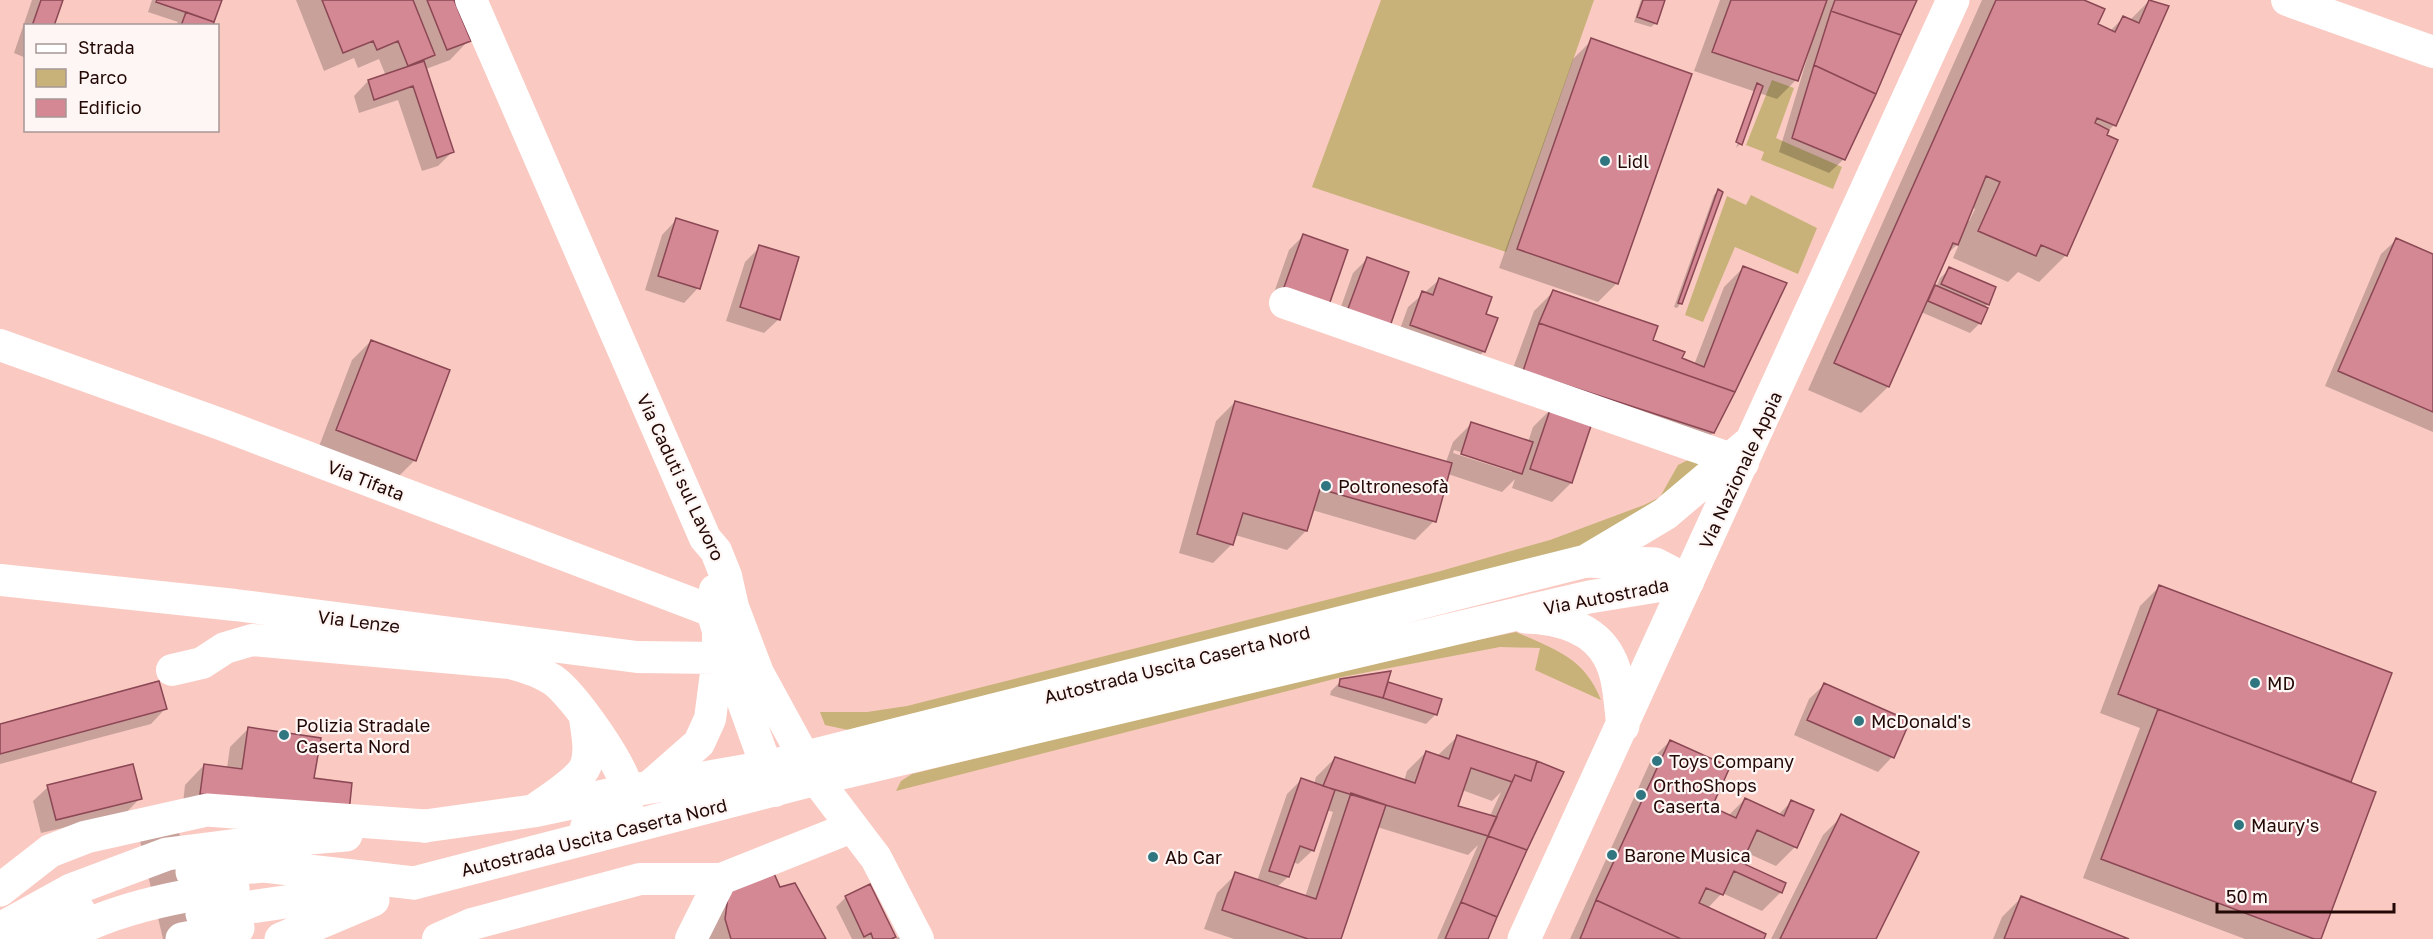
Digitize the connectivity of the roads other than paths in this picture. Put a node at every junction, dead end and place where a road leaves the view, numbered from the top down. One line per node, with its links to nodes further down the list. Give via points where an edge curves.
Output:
1 (471, 0): 12 (street, Via Caduti sul Lavoro, via 705,538 716,551 726,576)
2 (1953, 0): 7 (main road, Via Nazionale Appia)
3 (2287, 0): 4 (street)
4 (2433, 52)
5 (1285, 303): 7 (street)
6 (0, 345): 12 (street, Via Tifata, via 223,425)
7 (1743, 453): 8 (main road, via 1665,514); 10 (main road, Via Nazionale Appia)
8 (1586, 561): 10 (main road, Via Autostrada, via 1655,564); 16 (main road, Autostrada Uscita Caserta Nord)
9 (0, 580): 12 (street, Via Lenze, via 235,605 637,657)
10 (1688, 581): 11 (main road, Via Autostrada, via 1629,589); 15 (main road, Via Nazionale Appia)
11 (1506, 616): 15 (main road, Via Autostrada, via 1546,618 1587,631 1609,657); 16 (main road, Autostrada Uscita Caserta Nord)
12 (729, 643): 16 (street); 16 (street, Via Caduti sul Lavoro); 17 (street, Autostrada Uscita Caserta Nord, via 710,719 699,743)
13 (172, 670): 14 (street, via 202,663 225,648 252,640 510,663 532,668 554,681 571,696)
14 (585, 717): 17 (street); 18 (street, via 589,745 586,765 579,776)
15 (1623, 726): 36 (main road, Via Nazionale Appia)
16 (786, 767): 17 (main road, Autostrada Uscita Caserta Nord); 20 (street, Via Caduti sul Lavoro); 22 (main road, Autostrada Uscita Caserta Nord, via 649,824)
17 (639, 789): 18 (main road, Autostrada Uscita Caserta Nord); 22 (street, via 615,821 428,863)
18 (533, 811): 19 (main road, Autostrada Uscita Caserta Nord)
19 (424, 825): 23 (main road, via 207,810 86,837 50,851); 24 (main road, via 252,824 163,838 68,869); 25 (main road, via 167,854 70,890)
20 (852, 827): 21 (street); 35 (street, Via Caduti sul Lavoro, via 876,858)
21 (721, 879): 33 (street, via 640,879 472,924); 34 (street)
22 (414, 883): 26 (main road, via 264,866 172,874 74,912); 27 (main road, via 265,884 177,897 82,925); 28 (main road, via 181,918); 29 (main road, via 269,922); 30 (main road); 31 (main road); 32 (main road)
23 (0, 890)
24 (0, 911)
25 (0, 929)
26 (31, 939)
27 (58, 939)
28 (107, 939)
29 (182, 939)
30 (281, 939)
31 (317, 939)
32 (338, 939)
33 (438, 939)
34 (690, 939)
35 (918, 939)
36 (1524, 939)

